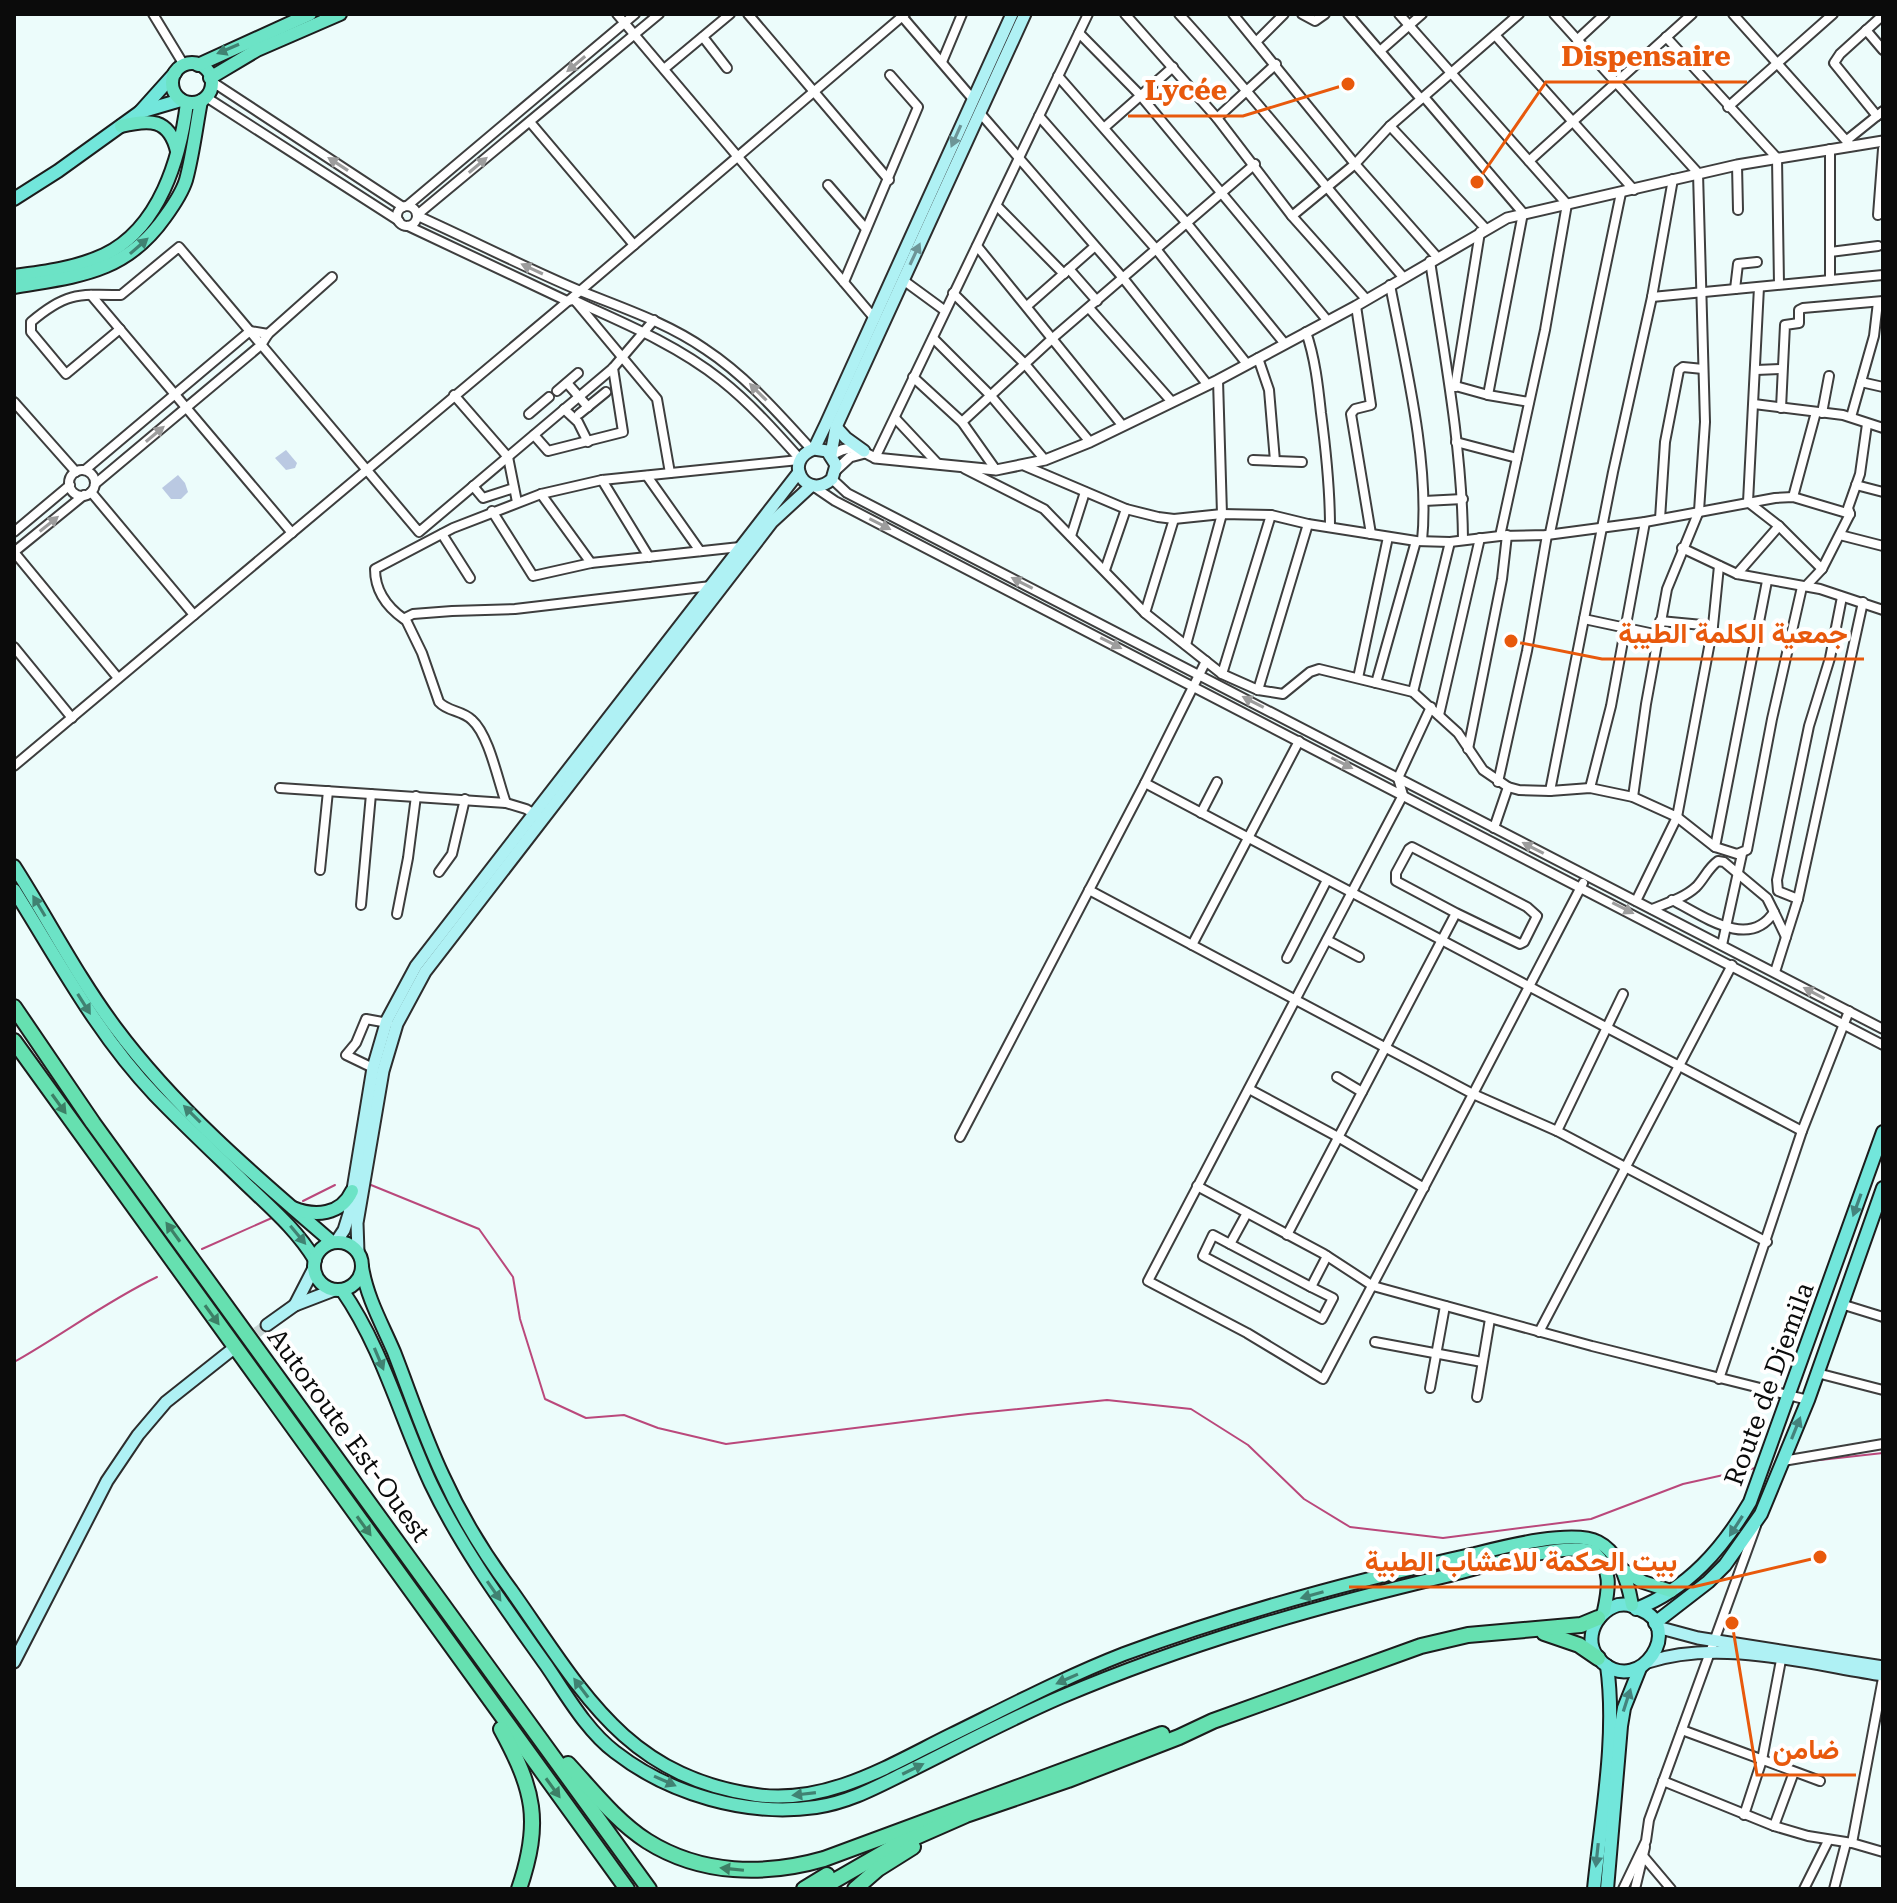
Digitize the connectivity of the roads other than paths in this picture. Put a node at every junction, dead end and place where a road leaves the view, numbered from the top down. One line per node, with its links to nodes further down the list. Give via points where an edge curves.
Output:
1 (153, 14): 46 (street)
2 (310, 14): 46 (highway, one-way to 46)
3 (340, 14): 52 (highway, via 257,50)
4 (617, 14): 30 (street)
5 (635, 14): 30 (street)
6 (659, 14): 34 (street)
7 (730, 14): 36 (street)
8 (748, 14): 55 (street)
9 (962, 14): 42 (street)
10 (1012, 14): 57 (main road)
11 (1025, 14): 62 (main road)
12 (1088, 14): 33 (street)
13 (1125, 14): 45 (street)
14 (1179, 14): 54 (street)
15 (1233, 14): 39 (street)
16 (1284, 14): 39 (street)
17 (1302, 14): 18 (street, via 1315,21)
18 (1325, 14)
19 (1348, 14): 41 (street)
20 (1399, 14): 31 (street)
21 (1422, 14): 31 (street)
22 (1519, 14): 35 (street)
23 (1554, 14): 38 (street)
24 (1605, 14): 38 (street)
25 (1692, 14): 37 (street)
26 (1733, 14): 43 (street)
27 (903, 15): 42 (street); 55 (street)
28 (1829, 15): 43 (street)
29 (1883, 15): 32 (street)
30 (625, 23): 34 (street); 93 (street, one-way to 93)
31 (1409, 25): 41 (street); 49 (street)
32 (1866, 30): 40 (street); 63 (street, via 1834,63)
33 (1079, 33): 51 (street); 56 (street)
34 (635, 35): 48 (street); 66 (street)
35 (1495, 35): 49 (street); 67 (street)
36 (703, 37): 47 (street); 48 (street)
37 (1666, 37): 53 (street); 60 (street)
38 (1577, 40): 53 (street)
39 (1256, 42): 44 (street)
40 (1883, 50)
41 (1380, 51): 58 (street)
42 (942, 62): 57 (street)
43 (1778, 63): 60 (street); 72 (street)
44 (1276, 64): 54 (street); 81 (street)
45 (1173, 67): 56 (street); 65 (street)
46 (185, 68): 52 (highway, via 203,68); 59 (highway, via 172,85); 61 (main road)
47 (727, 68)
48 (664, 69): 76 (street)
49 (1452, 72): 58 (street); 79 (street)
50 (890, 75): 85 (street, via 918,107)
51 (1058, 76): 64 (street); 70 (street)
52 (211, 80): 59 (highway); 93 (street, one-way to 52)
53 (1615, 82): 67 (street); 83 (street)
54 (1248, 89): 65 (street); 87 (street)
55 (814, 92): 76 (street); 85 (street)
56 (1140, 95): 70 (street); 89 (street)
57 (972, 98): 141 (main road, one-way to 141)
58 (1422, 98): 69 (street); 96 (street)
59 (194, 100): 61 (main road); 75 (highway); 100 (street); 124 (highway, one-way to 59, via 99,270 147,241 185,183)
60 (1728, 107): 77 (street)
61 (140, 112): 68 (main road)
62 (980, 113): 78 (street); 119 (main road, one-way to 62)
63 (1880, 114): 72 (street)
64 (1039, 116): 78 (street); 109 (street)
65 (1217, 118): 80 (street)
66 (530, 122): 97 (street, one-way to 66); 105 (street)
67 (1573, 122): 79 (street); 88 (street)
68 (121, 126): 75 (highway, via 160,124 170,132); 91 (main road)
69 (1390, 126): 81 (street); 104 (street)
70 (1105, 127): 101 (street)
71 (1883, 141): 72 (street)
72 (1849, 143): 73 (street)
73 (1830, 149): 77 (street); 110 (street)
74 (1883, 149): 98 (street)
75 (178, 154): 115 (highway, via 149,214 119,247 74,266)
76 (738, 157): 105 (street); 121 (street)
77 (1777, 158): 82 (street); 122 (street)
78 (1018, 159): 94 (street); 108 (street)
79 (1529, 161): 92 (street)
80 (1255, 164): 89 (street); 99 (street)
81 (1355, 164): 87 (street); 111 (street)
82 (1737, 165): 83 (street); 95 (street)
83 (1698, 173): 84 (street); 129 (street)
84 (1673, 179): 88 (street); 131 (street)
85 (889, 180): 103 (street)
86 (828, 185): 103 (street)
87 (1325, 188): 99 (street); 117 (street)
88 (1634, 190): 90 (street)
89 (1221, 191): 101 (street); 140 (street)
90 (1621, 193): 92 (street); 250 (street)
91 (14, 199)
92 (1567, 204): 96 (street); 177 (street)
93 (405, 206): 97 (street); 100 (street)
94 (997, 206): 106 (street); 113 (street)
95 (1738, 210)
96 (1523, 213): 104 (street); 172 (street)
97 (418, 215): 102 (street); 127 (street, one-way to 97)
98 (1878, 215)
99 (1292, 216): 132 (street)
100 (399, 221): 102 (street)
101 (1185, 221): 109 (street); 150 (street)
102 (408, 226): 133 (street)
103 (866, 229): 121 (street)
104 (1483, 230): 111 (street); 167 (street)
105 (634, 245): 127 (street)
106 (977, 246): 128 (street); 136 (street)
107 (1878, 246): 110 (street)
108 (1094, 247): 113 (street); 118 (street)
109 (1156, 249): 118 (street); 155 (street)
110 (1830, 252): 120 (street)
111 (1434, 259): 117 (street); 167 (street)
112 (1757, 262): 126 (street, via 1738,264)
113 (1067, 272): 135 (street); 136 (street)
114 (1883, 275): 120 (street)
115 (14, 276)
116 (332, 277): 146 (street)
117 (1403, 277): 123 (street)
118 (1123, 278): 135 (street); 166 (street)
119 (903, 280): 138 (street); 141 (main road)
120 (1830, 280): 122 (street)
121 (844, 282): 141 (street)
122 (1779, 284): 125 (street)
123 (1390, 285): 132 (street); 230 (street)
124 (14, 287)
125 (1759, 287): 126 (street); 159 (street)
126 (1735, 289): 129 (street)
127 (580, 291): 133 (street); 139 (street)
128 (953, 293): 138 (street); 154 (street)
129 (1700, 293): 131 (street); 157 (street)
130 (91, 295): 142 (street); 142 (street, via 53,303 31,322 31,332 66,374); 143 (street, via 121,295 179,247)
131 (1652, 297): 245 (street)
132 (1366, 299): 137 (street)
133 (570, 300): 145 (street); 152 (street); 171 (street)
134 (1881, 302): 147 (street); 158 (street, via 1800,309 1799,323 1784,327)
135 (1093, 304): 148 (street); 176 (street)
136 (1027, 306): 148 (street)
137 (1356, 306): 140 (street); 249 (street, via 1371,405 1351,414)
138 (944, 310): 149 (street)
139 (654, 320): 145 (street); 199 (street, one-way to 139, via 730,366)
140 (1327, 320): 144 (street)
141 (878, 323): 193 (main road); 199 (main road)
142 (120, 329): 170 (street)
143 (250, 331): 146 (street); 151 (street); 170 (street)
144 (1306, 332): 150 (street); 244 (street, via 1320,400)
145 (644, 333): 152 (street); 208 (street, via 684,354 741,397)
146 (268, 334): 151 (street)
147 (1878, 336): 164 (street)
148 (1054, 337): 154 (street); 192 (street)
149 (933, 338): 162 (street); 173 (street)
150 (1285, 344): 153 (street)
151 (261, 345): 181 (street); 212 (street)
152 (623, 356): 156 (street); 215 (street, via 657,399)
153 (1258, 358): 155 (street); 206 (street, via 1269,390)
154 (1025, 364): 173 (street); 197 (street)
155 (1247, 364): 163 (street)
156 (613, 368): 174 (street); 196 (street, via 623,432)
157 (1703, 369): 235 (street, via 1705,442); 240 (street, via 1679,370 1665,442)
158 (1782, 369): 159 (street); 182 (street)
159 (1756, 370): 178 (street)
160 (578, 373): 165 (street)
161 (1829, 376): 184 (street)
162 (913, 377): 188 (street); 190 (street)
163 (1218, 380): 166 (street); 236 (street)
164 (1861, 382): 168 (street); 187 (street)
165 (567, 383): 174 (street); 179 (street)
166 (1207, 384): 176 (street)
167 (1452, 386): 172 (street); 198 (street)
168 (1883, 387)
169 (606, 392): 180 (street)
170 (176, 394): 181 (street); 214 (street)
171 (454, 395): 202 (street); 212 (street)
172 (1488, 395): 177 (street)
173 (991, 396): 190 (street); 204 (street)
174 (579, 397): 180 (street); 183 (street)
175 (14, 402): 214 (street)
176 (1172, 402): 192 (street)
177 (1529, 402): 203 (street)
178 (1754, 404): 182 (street); 232 (street)
179 (539, 406): 185 (street); 189 (street)
180 (588, 407): 186 (street)
181 (187, 408): 224 (street, one-way to 181); 247 (street)
182 (1781, 408): 184 (street)
183 (564, 409): 189 (street); 196 (street)
184 (1819, 412): 187 (street); 228 (street)
185 (529, 414)
186 (579, 414)
187 (1851, 417): 191 (street)
188 (895, 418): 200 (street); 209 (street)
189 (551, 420): 195 (street)
190 (962, 422): 213 (street)
191 (1867, 424): 194 (street); 220 (street)
192 (1122, 425): 197 (street)
193 (836, 427): 200 (main road); 201 (main road)
194 (1883, 428)
195 (534, 435): 196 (street, via 548,451); 202 (street)
196 (588, 442)
197 (1090, 442): 204 (street)
198 (1456, 442): 203 (street); 229 (street)
199 (812, 449): 201 (main road); 208 (main road)
200 (868, 454): 201 (street, via 848,448); 209 (street); 216 (street, via 850,457)
201 (832, 455): 216 (main road)
202 (508, 457): 221 (street); 223 (street)
203 (1517, 458): 253 (street)
204 (1045, 460): 211 (street)
205 (1253, 460): 206 (street)
206 (1275, 461): 207 (street)
207 (1302, 462)
208 (799, 464): 215 (street); 222 (main road, via 803,480); 260 (main road)
209 (938, 464): 210 (street)
210 (957, 465): 213 (street); 252 (street, via 1044,509)
211 (1025, 466): 213 (street); 225 (street)
212 (366, 470): 221 (street, via 419,532); 247 (street)
213 (996, 470)
214 (81, 471): 219 (street, via 71,477); 224 (street, via 93,475)
215 (670, 473): 217 (street)
216 (834, 474): 222 (main road, via 826,485); 288 (street, one-way to 216, via 847,493)
217 (647, 476): 218 (street); 262 (street)
218 (602, 480): 227 (street); 264 (street)
219 (70, 485): 224 (street, via 74,493); 246 (street)
220 (1856, 485): 226 (street); 237 (street)
221 (473, 486): 223 (street, via 483,498)
222 (812, 486): 293 (street, one-way to 293); 302 (main road, via 772,522)
223 (514, 488): 231 (street)
224 (90, 491): 263 (street, one-way to 224); 278 (street)
225 (1085, 492): 233 (street); 252 (street)
226 (1883, 492)
227 (541, 494): 231 (street); 265 (street)
228 (1793, 497): 232 (street); 237 (street)
229 (1463, 499): 230 (street); 256 (street)
230 (1424, 501): 257 (street)
231 (517, 502): 234 (street)
232 (1748, 502): 235 (street); 243 (street)
233 (1126, 509): 239 (street); 268 (street)
234 (492, 511): 248 (street); 265 (street, via 533,576)
235 (1699, 511): 240 (street); 261 (street)
236 (1222, 514): 238 (street); 239 (street); 285 (street)
237 (1850, 514): 251 (street)
238 (1271, 515): 242 (street); 289 (street)
239 (1174, 519): 277 (street)
240 (1660, 519): 241 (street)
241 (1645, 522): 245 (street); 283 (street)
242 (1308, 524): 244 (street); 294 (street)
243 (1779, 526): 267 (street); 269 (street)
244 (1330, 527): 249 (street)
245 (1603, 527): 250 (street); 280 (street)
246 (14, 532)
247 (292, 533): 278 (street)
248 (442, 534): 270 (street); 279 (street, via 375,569 378,588)
249 (1371, 534): 254 (street)
250 (1548, 534): 253 (street); 305 (street)
251 (1840, 535): 259 (street); 267 (street)
252 (1071, 536): 268 (street)
253 (1504, 536): 255 (street); 300 (street, via 1502,579)
254 (1388, 537): 257 (street); 291 (street)
255 (1480, 538): 256 (street); 297 (street)
256 (1463, 539): 258 (street)
257 (1419, 541): 258 (street); 292 (street)
258 (1450, 542): 295 (street)
259 (1883, 546)
260 (740, 547): 262 (street); 272 (main road)
261 (1682, 548): 266 (street); 281 (street)
262 (700, 551): 264 (street)
263 (14, 552): 290 (street)
264 (649, 557): 265 (street)
265 (591, 563)
266 (1719, 566): 269 (street); 282 (street)
267 (1822, 569): 273 (street)
268 (1105, 570): 277 (street)
269 (1737, 574): 271 (street)
270 (470, 578)
271 (1767, 581): 273 (street); 323 (street)
272 (711, 586): 279 (street, via 515,609 413,614); 302 (main road)
273 (1804, 586): 274 (street); 324 (street)
274 (1842, 597): 275 (street); 335 (street, via 1777,880 1778,891)
275 (1863, 602): 276 (street); 335 (street)
276 (1883, 610)
277 (1145, 613): 285 (street)
278 (194, 615): 290 (street)
279 (404, 619): 317 (street, via 439,702 476,723)
280 (1584, 619): 283 (street); 311 (street)
281 (1660, 621): 282 (street); 284 (street)
282 (1713, 626): 320 (street)
283 (1624, 628): 284 (street); 309 (street)
284 (1659, 635): 315 (street)
285 (1186, 645): 287 (street)
286 (14, 647): 298 (street)
287 (1206, 661): 288 (street); 289 (street)
288 (1199, 674): 293 (street); 303 (street, one-way to 288)
289 (1222, 674): 294 (street)
290 (118, 678): 298 (street)
291 (1358, 678): 292 (street); 294 (street, via 1319,669 1283,694)
292 (1376, 683): 295 (street)
293 (1194, 686): 299 (street); 306 (street)
294 (1258, 690)
295 (1413, 692): 296 (street)
296 (1431, 707): 297 (street); 303 (street)
297 (1439, 715): 300 (street)
298 (72, 718): 301 (street)
299 (1299, 741): 313 (street, one-way to 313); 322 (street)
300 (1468, 750): 305 (street)
301 (14, 766)
302 (569, 777): 319 (main road)
303 (1398, 778): 313 (street); 321 (street)
304 (1217, 782): 318 (street)
305 (1498, 782): 307 (street)
306 (1145, 783): 318 (street); 333 (street)
307 (1508, 787): 311 (street); 321 (street)
308 (280, 788): 310 (street)
309 (1590, 788): 311 (street); 315 (street)
310 (328, 791): 312 (street); 326 (street)
311 (1550, 791)
312 (371, 794): 314 (street); 338 (street)
313 (1403, 795): 331 (street); 334 (street)
314 (416, 796): 316 (street); 342 (street)
315 (1633, 797): 320 (street)
316 (465, 799): 317 (street); 327 (street, via 452,854)
317 (506, 803): 319 (street)
318 (1201, 813): 322 (street)
319 (538, 816): 358 (main road)
320 (1677, 817): 323 (street); 337 (street)
321 (1494, 828): 329 (street, one-way to 321)
322 (1248, 838): 330 (street); 347 (street)
323 (1715, 847): 324 (street)
324 (1742, 854): 328 (street)
325 (14, 866): 381 (highway, one-way to 325, via 147,1067 79,974)
326 (320, 870)
327 (439, 872)
328 (1737, 874): 336 (street, via 1718,861 1697,886); 340 (street, via 1767,898); 343 (street)
329 (1587, 875): 331 (street); 337 (street)
330 (1327, 880): 334 (street); 350 (street)
331 (1581, 887): 351 (street, one-way to 351); 353 (street)
332 (14, 890): 389 (highway, one-way to 389, via 121,1056 153,1094 283,1218 307,1246)
333 (1089, 890): 347 (street); 374 (street)
334 (1352, 892): 345 (street); 346 (street)
335 (1798, 899): 344 (street)
336 (1672, 900): 339 (street); 343 (street)
337 (1636, 901): 339 (street)
338 (361, 905)
339 (1652, 909): 348 (street)
340 (1774, 912): 343 (street, via 1753,929); 344 (street)
341 (1456, 913): 341 (street, via 1396,881 1409,849 1537,916 1520,944); 346 (street)
342 (397, 914)
343 (1725, 929): 348 (street)
344 (1786, 937): 352 (street)
345 (1327, 940): 349 (street); 355 (street)
346 (1442, 941): 353 (street); 364 (street)
347 (1192, 945): 355 (street)
348 (1722, 945): 352 (street)
349 (1359, 957)
350 (1287, 958)
351 (1732, 965): 359 (street); 365 (street)
352 (1775, 972): 357 (street, one-way to 352)
353 (1529, 986): 360 (street); 370 (street)
354 (1623, 994): 360 (street)
355 (1295, 1000): 364 (street); 368 (street)
356 (14, 1007): 429 (highway, Autoroute Est-Ouest, one-way to 356)
357 (1849, 1011): 359 (street); 361 (street)
358 (391, 1023): 366 (main road); 366 (street, via 366,1019 346,1055); 387 (main road, via 357,1223)
359 (1844, 1023): 363 (street); 372 (street)
360 (1608, 1028): 365 (street); 371 (street)
361 (1883, 1029)
362 (14, 1041): 428 (highway, Autoroute Est-Ouest, one-way to 428)
363 (1883, 1045)
364 (1385, 1048): 369 (street); 370 (street)
365 (1679, 1066): 372 (street); 376 (street)
366 (373, 1068): 380 (main road)
367 (1337, 1077): 369 (street)
368 (1249, 1089): 375 (street); 377 (street)
369 (1362, 1092): 375 (street)
370 (1473, 1094): 371 (street); 378 (street)
371 (1557, 1131): 376 (street)
372 (1802, 1131): 385 (street)
373 (1883, 1132): 409 (main road, Route de Djemila, one-way to 409)
374 (960, 1137)
375 (1338, 1137): 378 (street); 383 (street)
376 (1626, 1167): 385 (street); 400 (street)
377 (1197, 1186): 382 (street); 391 (street, via 1148,1281 1323,1379)
378 (1424, 1188): 391 (street)
379 (1883, 1188): 394 (main road)
380 (352, 1191): 381 (highway, via 338,1208 319,1214); 384 (main road, via 349,1214)
381 (289, 1206): 384 (highway)
382 (1247, 1213): 383 (street); 386 (street)
383 (1287, 1235): 388 (street)
384 (334, 1242): 387 (highway); 389 (highway, via 323,1247)
385 (1767, 1242): 406 (street)
386 (1230, 1244): 392 (street); 392 (street, via 1213,1235 1203,1256 1322,1319 1333,1298)
387 (358, 1252): 390 (highway)
388 (1327, 1256): 391 (street); 392 (street)
389 (314, 1264): 393 (highway, via 320,1282); 395 (main road)
390 (362, 1267): 393 (highway, via 356,1282); 415 (highway, one-way to 390, via 1602,1543 1586,1537 1455,1558 1242,1615 1122,1655 849,1785 788,1796 718,1786 678,1773 638,1750 612,1727 501,1576 443,1477 369,1297)
391 (1373, 1286): 396 (street)
392 (1311, 1287)
393 (338, 1290): 395 (main road); 418 (highway, one-way to 418, via 372,1343 432,1486 479,1568 581,1715 613,1751 707,1800 787,1809 834,1804 1129,1668 1207,1640 1512,1560 1573,1549 1594,1552 1609,1578)
394 (1841, 1304): 397 (street); 405 (main road)
395 (295, 1305): 399 (main road)
396 (1445, 1306): 398 (street); 403 (street)
397 (1883, 1317)
398 (1490, 1319): 400 (street); 404 (street)
399 (267, 1325)
400 (1539, 1332): 406 (street)
401 (1375, 1342): 403 (street)
402 (229, 1352): 423 (main road, via 166,1402 115,1469)
403 (1436, 1353): 404 (street); 407 (street)
404 (1482, 1362): 410 (street)
405 (1817, 1373): 408 (street); 411 (main road)
406 (1719, 1379): 409 (street)
407 (1430, 1388)
408 (1883, 1390)
409 (1788, 1395): 411 (street); 416 (main road, Route de Djemila, one-way to 416, via 1743,1515 1724,1544)
410 (1477, 1397)
411 (1808, 1400): 413 (main road, one-way to 411)
412 (1882, 1442): 413 (street)
413 (1783, 1461): 414 (main road)
414 (1761, 1514): 419 (main road, via 1725,1565); 421 (street)
415 (1621, 1569): 416 (highway); 417 (highway)
416 (1671, 1591): 417 (main road, Route de Djemila)
417 (1634, 1607): 418 (main road, via 1618,1605); 419 (main road)
418 (1601, 1614): 420 (highway, via 1581,1625); 424 (main road, via 1591,1638)
419 (1656, 1625): 421 (main road); 425 (main road, via 1658,1646)
420 (1532, 1631): 424 (highway, via 1579,1645); 430 (highway, via 1468,1635 1421,1646)
421 (1712, 1646): 422 (main road); 425 (main road); 426 (main road); 431 (street)
422 (1781, 1660): 427 (main road); 432 (street)
423 (14, 1662)
424 (1603, 1662): 425 (main road, via 1623,1671); 452 (main road, one-way to 452, via 1610,1724)
425 (1644, 1665): 453 (main road, one-way to 425, via 1621,1726)
426 (1883, 1667)
427 (1883, 1676): 442 (street)
428 (475, 1679): 446 (highway, via 532,1801 534,1824); 447 (highway, Autoroute Est-Ouest, one-way to 447)
429 (525, 1717): 437 (highway, one-way to 429, via 793,1868 707,1866 678,1857 627,1825); 448 (highway, Autoroute Est-Ouest)
430 (1213, 1721): 436 (highway); 437 (highway, via 1168,1731)
431 (1682, 1730): 432 (street); 434 (street)
432 (1762, 1760): 433 (street); 438 (street)
433 (1794, 1772): 435 (street); 439 (street)
434 (1663, 1781): 438 (street); 440 (street)
435 (1820, 1781)
436 (1008, 1801): 450 (highway, via 893,1847); 451 (highway, via 905,1851)
437 (940, 1815): 449 (highway)
438 (1744, 1815): 439 (street)
439 (1774, 1826): 441 (street)
440 (1646, 1841): 444 (street); 454 (street)
441 (1828, 1841): 442 (street); 457 (street)
442 (1849, 1843): 443 (street); 445 (street)
443 (1883, 1852)
444 (1644, 1857): 455 (street); 456 (street)
445 (1836, 1888)
446 (519, 1889)
447 (627, 1889)
448 (649, 1889)
449 (804, 1889)
450 (820, 1889)
451 (855, 1889)
452 (1594, 1889)
453 (1607, 1889)
454 (1623, 1889)
455 (1635, 1889)
456 (1671, 1889)
457 (1804, 1889)

